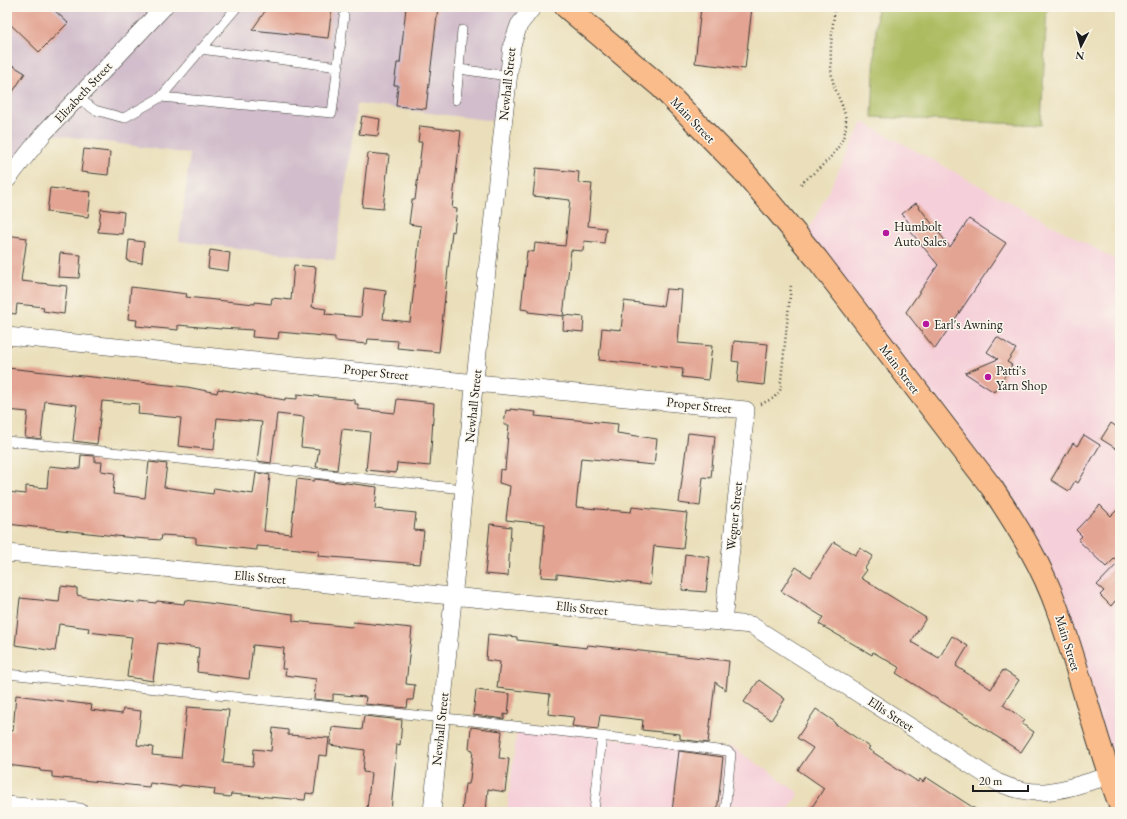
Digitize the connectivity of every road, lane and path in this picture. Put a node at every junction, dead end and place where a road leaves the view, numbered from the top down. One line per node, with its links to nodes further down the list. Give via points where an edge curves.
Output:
1 (164, 7): 13 (street, Elizabeth Street)
2 (237, 7): 8 (lane)
3 (533, 7): 11 (street, Newhall Street, via 514,36)
4 (566, 7): 29 (main road, Main Street, via 661,87 746,174 817,259 992,488 1016,524 1058,610)
5 (835, 7): 16 (path, via 830,53 833,79 845,116 846,129 835,151)
6 (344, 16): 9 (lane)
7 (462, 30): 10 (lane)
8 (200, 49): 9 (lane); 12 (lane)
9 (339, 67): 12 (lane, via 332,113)
10 (459, 69): 11 (lane); 14 (lane)
11 (508, 76): 19 (street, Newhall Street)
12 (161, 97): 13 (lane, via 124,118 96,110)
13 (78, 98): 15 (street, Elizabeth Street, via 44,133)
14 (456, 100)
15 (7, 180)
16 (801, 184)
17 (791, 286): 20 (path, via 780,390 774,398)
18 (7, 336): 19 (street, Proper Street)
19 (475, 382): 20 (street, Proper Street); 22 (street, Newhall Street)
20 (753, 407): 25 (street, Wegner Street)
21 (7, 441): 22 (lane)
22 (464, 489): 24 (street, Newhall Street)
23 (7, 553): 24 (street, Ellis Street)
24 (454, 596): 25 (street, Ellis Street); 27 (street, Newhall Street)
25 (723, 622): 29 (street, Ellis Street, via 751,625 997,782 1015,790 1035,793 1055,791)
26 (7, 674): 27 (lane)
27 (441, 718): 28 (lane); 33 (street, Newhall Street)
28 (602, 736): 34 (lane); 35 (lane, via 727,751 731,754)
29 (1110, 776): 31 (main road, Main Street)
30 (7, 805): 32 (street)
31 (1120, 805)
32 (80, 812)
33 (432, 812)
34 (594, 812)
35 (725, 812)

